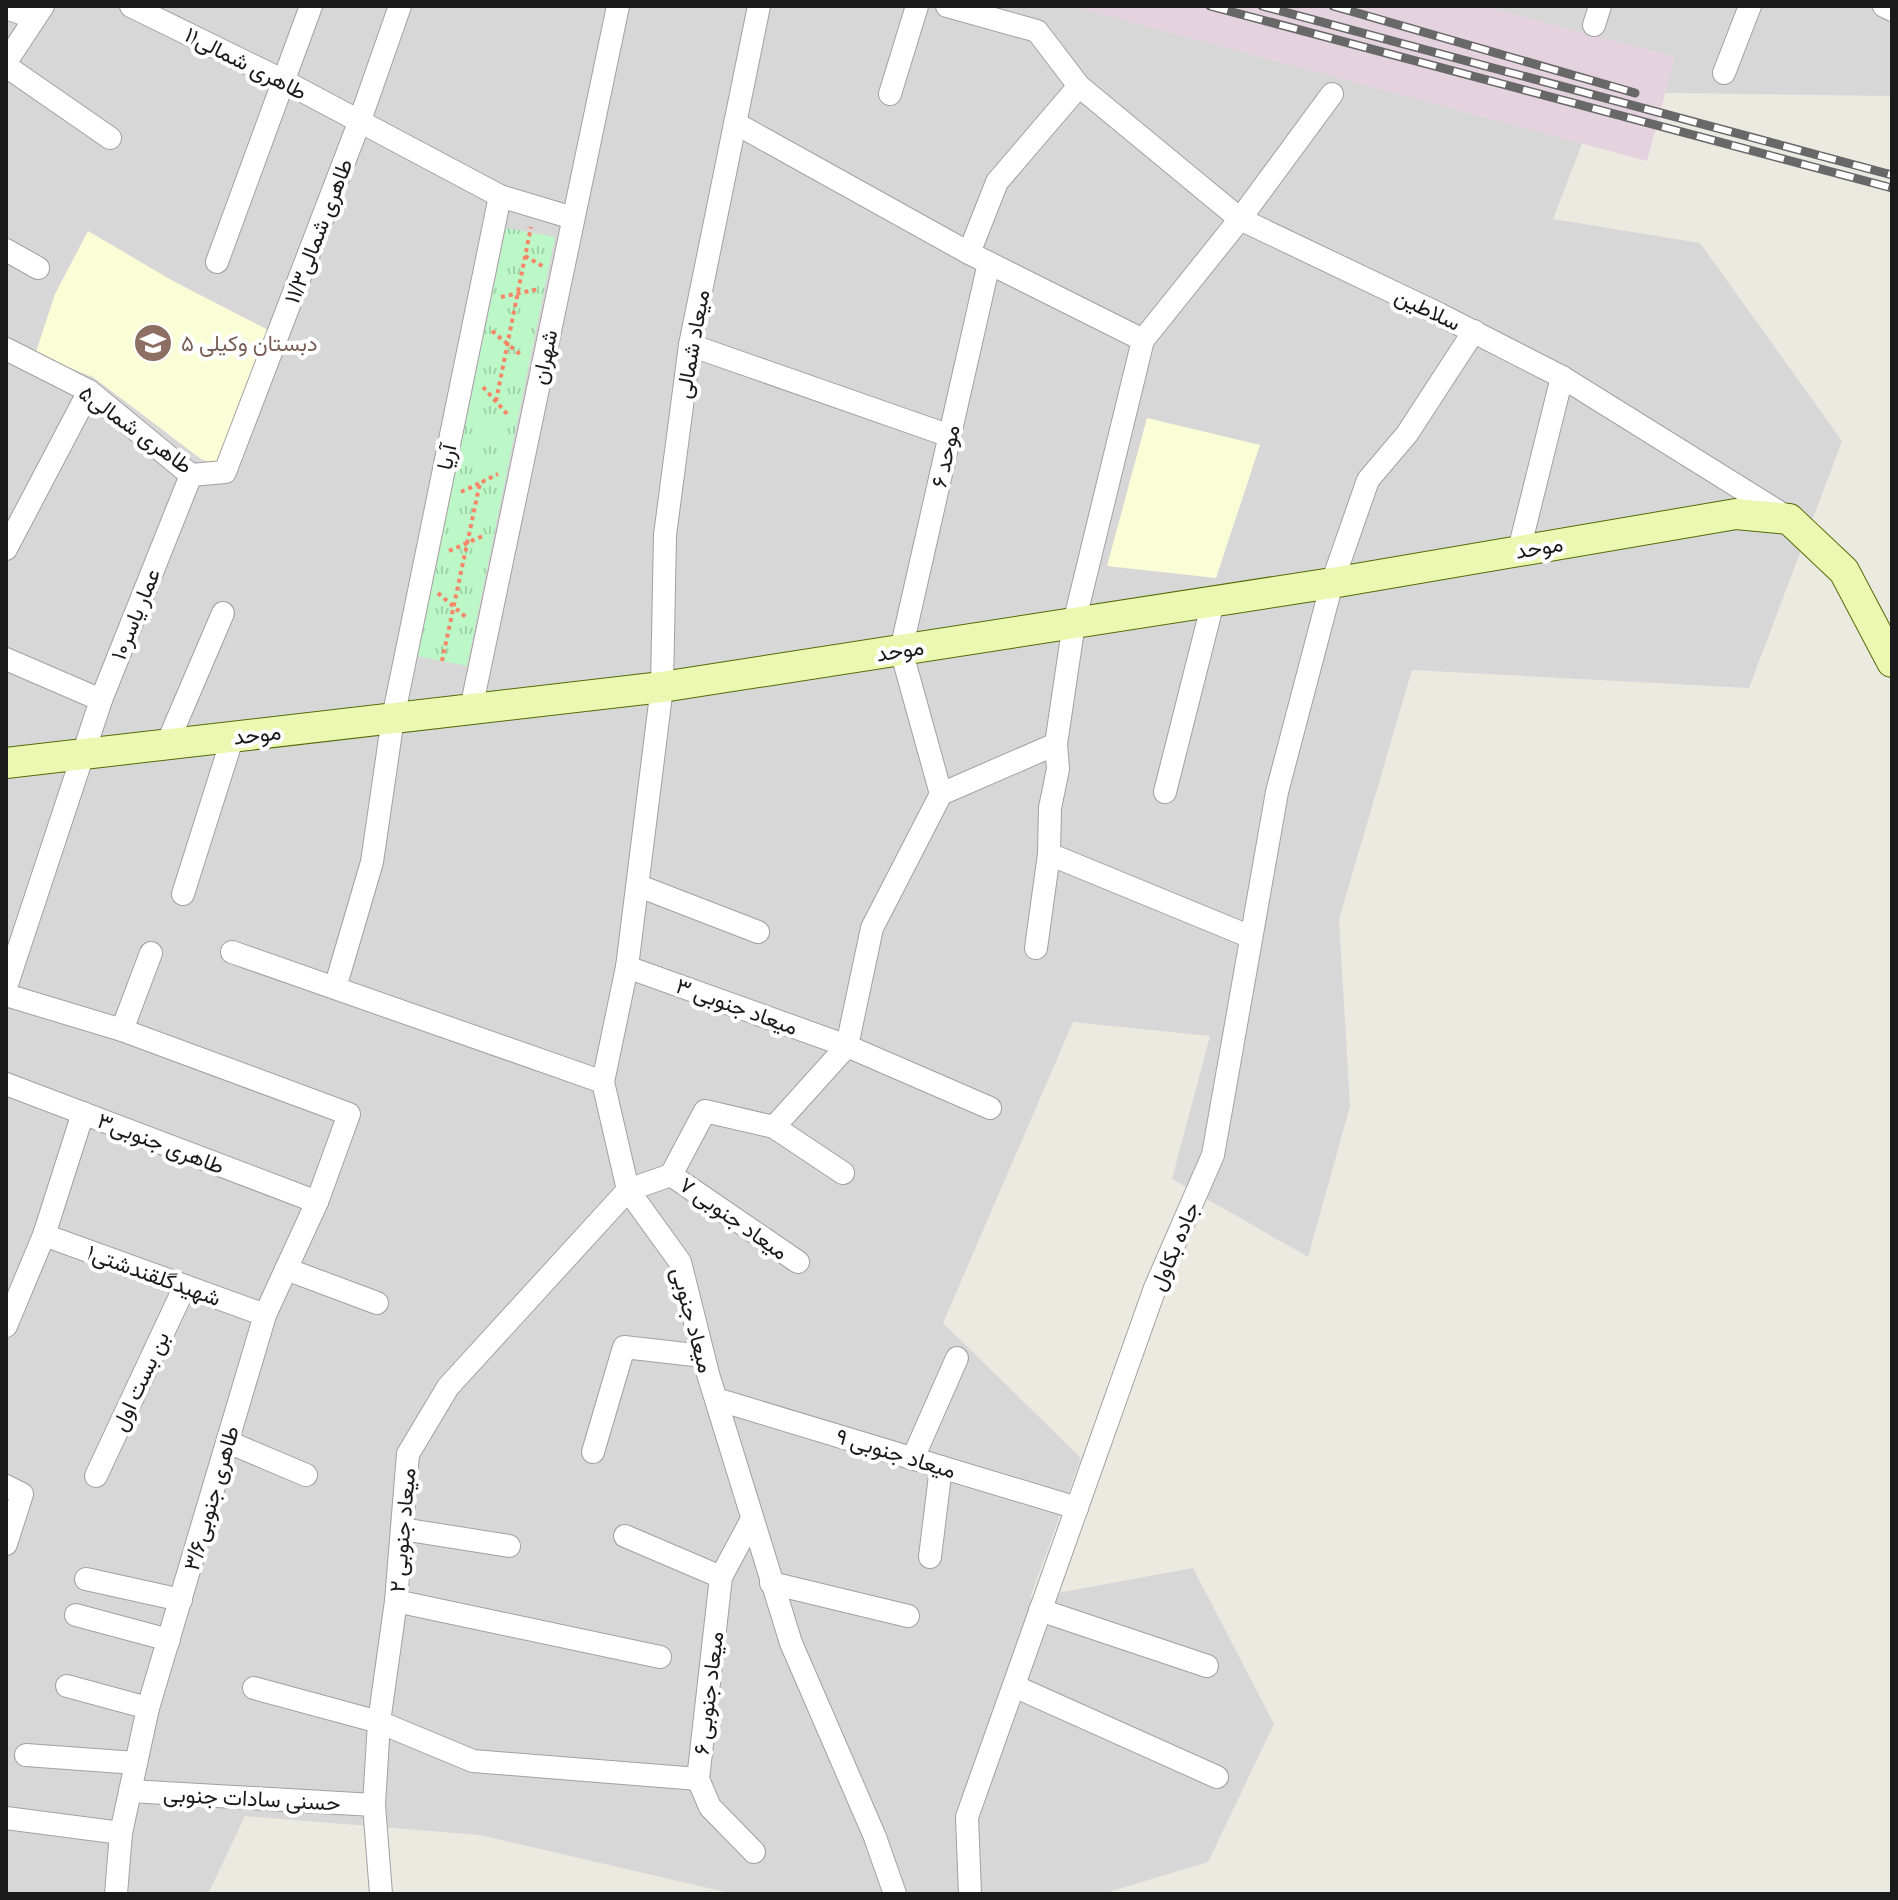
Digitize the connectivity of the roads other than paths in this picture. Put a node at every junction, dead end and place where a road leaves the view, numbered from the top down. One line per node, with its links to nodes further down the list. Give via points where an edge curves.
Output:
1 (131, 6): 15 (street, طاهری شمالی۱۱)
2 (311, 6): 15 (street)
3 (400, 6): 19 (street, طاهری شمالی۱۱/۳)
4 (618, 6): 23 (street, شهران)
5 (759, 6): 20 (street, میعاد شمالی)
6 (917, 6): 17 (street)
7 (947, 6): 16 (street, سلاطین, via 1037,31)
8 (1750, 6): 14 (street)
9 (1884, 6): 11 (street)
10 (6, 8): 12 (street)
11 (1892, 10)
12 (39, 12): 13 (street)
13 (6, 64): 21 (street)
14 (1724, 73)
15 (282, 80): 19 (street, طاهری شمالی۱۱); 27 (street)
16 (1079, 86): 24 (street, سلاطین); 26 (street, موحد ۶, via 997,182)
17 (890, 94)
18 (1332, 94): 24 (street)
19 (359, 123): 22 (street, طاهری شمالی۱۱); 36 (street, طاهری شمالی۱۱/۳)
20 (735, 123): 26 (street); 31 (street, میعاد شمالی)
21 (110, 138)
22 (500, 196): 23 (street, طاهری شمالی۱۱); 51 (street, آریا)
23 (573, 218): 50 (street, شهران)
24 (1240, 219): 29 (street, سلاطین); 30 (street)
25 (6, 250): 28 (street)
26 (979, 258): 30 (street); 35 (street, موحد ۶)
27 (217, 262)
28 (38, 268)
29 (1474, 331): 33 (street, سلاطین); 41 (street, جاده بکاول, via 1407,434 1368,480)
30 (1143, 340): 44 (street)
31 (690, 345): 35 (street); 48 (street, میعاد شمالی, via 665,535)
32 (6, 349): 34 (street, طاهری شمالی۵)
33 (1562, 377): 38 (street, سلاطین); 40 (street)
34 (89, 391): 37 (street, طاهری شمالی۵); 39 (street)
35 (950, 436): 45 (street, موحد ۶)
36 (225, 472): 37 (street, طاهری شمالی۵)
37 (191, 475): 49 (street, عمار یاسر۱۰)
38 (1789, 519): 40 (street, موحد, via 1736,514); 47 (street, via 1844,571)
39 (6, 549)
40 (1519, 550): 41 (street, موحد)
41 (1332, 583): 42 (street, موحد); 63 (street, جاده بکاول, via 1277,792)
42 (1213, 602): 44 (street, موحد); 57 (street)
43 (223, 613): 53 (street)
44 (1074, 623): 45 (street, موحد); 54 (street)
45 (901, 650): 48 (street, موحد); 58 (street)
46 (6, 659): 49 (street)
47 (1892, 662)
48 (662, 687): 50 (street, موحد); 60 (street, میعاد جنوبی)
49 (101, 700): 55 (street, عمار یاسر۱۰)
50 (471, 709): 51 (street, موحد)
51 (393, 718): 52 (street, موحد); 69 (street, آریا, via 372,862)
52 (233, 736): 53 (street, موحد); 61 (street)
53 (167, 744): 55 (street, موحد)
54 (1056, 744): 58 (street); 59 (street)
55 (82, 754): 56 (street, موحد); 68 (street, عمار یاسر۱۰)
56 (6, 763)
57 (1165, 792)
58 (941, 794): 72 (street, via 872,928)
59 (1049, 854): 63 (street); 64 (street)
60 (639, 886): 62 (street); 67 (street, میعاد جنوبی)
61 (183, 894)
62 (758, 932)
63 (1251, 937): 100 (street, جاده بکاول, via 1213,1155 1155,1288)
64 (1036, 948)
65 (232, 952): 69 (street)
66 (151, 953): 71 (street)
67 (627, 967): 72 (street, میعاد جنوبی ۳); 73 (street, میعاد جنوبی)
68 (6, 987)
69 (335, 988): 73 (street)
70 (6, 995): 71 (street)
71 (122, 1030): 81 (street, طاهری جنوبی۳/۶, via 349,1114)
72 (847, 1046): 75 (street, میعاد جنوبی ۳); 77 (street)
73 (603, 1082): 80 (street, میعاد جنوبی)
74 (6, 1084): 76 (street, طاهری جنوبی۳)
75 (990, 1108)
76 (83, 1113): 81 (street, طاهری جنوبی۳); 82 (street)
77 (774, 1127): 78 (street); 79 (street, via 705,1111)
78 (843, 1173)
79 (671, 1175): 80 (street); 83 (street, میعاد جنوبی ۷)
80 (628, 1190): 90 (street, میعاد جنوبی, via 680,1262); 102 (street, میعاد جنوبی ۲, via 448,1387 408,1454)
81 (317, 1202): 84 (street, طاهری جنوبی۳/۶)
82 (44, 1235): 85 (street, شهیدگلقندشتی۱); 86 (street)
83 (798, 1262)
84 (286, 1269): 87 (street); 88 (street, طاهری جنوبی۳/۶)
85 (185, 1286): 88 (street, شهیدگلقندشتی۱); 98 (street, بن بست اول)
86 (11, 1300): 89 (street)
87 (377, 1303)
88 (265, 1315): 93 (street, طاهری جنوبی۳/۶)
89 (6, 1326)
90 (703, 1356): 92 (street, میعاد جنوبی); 94 (street, via 624,1347)
91 (957, 1358): 95 (street)
92 (716, 1399): 95 (street, میعاد جنوبی ۹); 101 (street, میعاد جنوبی)
93 (228, 1442): 97 (street); 110 (street, طاهری جنوبی۳/۶)
94 (593, 1452)
95 (913, 1458): 96 (street, میعاد جنوبی ۹)
96 (941, 1467): 100 (street, میعاد جنوبی ۹); 106 (street)
97 (306, 1475)
98 (96, 1476)
99 (6, 1486): 104 (street, via 22,1494)
100 (1077, 1508): 112 (street, جاده بکاول)
101 (751, 1521): 107 (street, میعاد جنوبی ۶); 109 (street, میعاد جنوبی)
102 (402, 1529): 105 (street); 111 (street, میعاد جنوبی ۲)
103 (625, 1536): 107 (street)
104 (6, 1544)
105 (509, 1546)
106 (930, 1557)
107 (721, 1577): 126 (street, میعاد جنوبی ۶)
108 (86, 1579): 110 (street)
109 (771, 1583): 114 (street); 134 (street, میعاد جنوبی)
110 (181, 1600): 115 (street, طاهری جنوبی۳/۶)
111 (396, 1601): 116 (street); 122 (street, میعاد جنوبی ۲)
112 (1040, 1610): 117 (street); 119 (street, جاده بکاول)
113 (76, 1615): 115 (street)
114 (908, 1616)
115 (169, 1640): 121 (street, طاهری جنوبی۳/۶)
116 (660, 1657)
117 (1207, 1666)
118 (67, 1686): 121 (street)
119 (1014, 1686): 125 (street); 135 (street, جاده بکاول, via 967,1817)
120 (254, 1688): 122 (street)
121 (148, 1708): 124 (street, طاهری جنوبی۳/۶)
122 (379, 1722): 126 (street, via 473,1761); 128 (street, میعاد جنوبی ۲)
123 (26, 1755): 124 (street)
124 (136, 1763): 127 (street, طاهری جنوبی۳/۶)
125 (1217, 1777)
126 (698, 1779): 131 (street, میعاد جنوبی ۶, via 710,1807)
127 (130, 1791): 128 (street, حسنی سادات جنوبی); 130 (street, طاهری جنوبی۳/۶)
128 (374, 1805): 133 (street, میعاد جنوبی ۲)
129 (6, 1818): 130 (street)
130 (121, 1833): 132 (street, طاهری جنوبی۳/۶)
131 (754, 1852)
132 (116, 1894)
133 (381, 1894)
134 (895, 1894)
135 (970, 1894)

